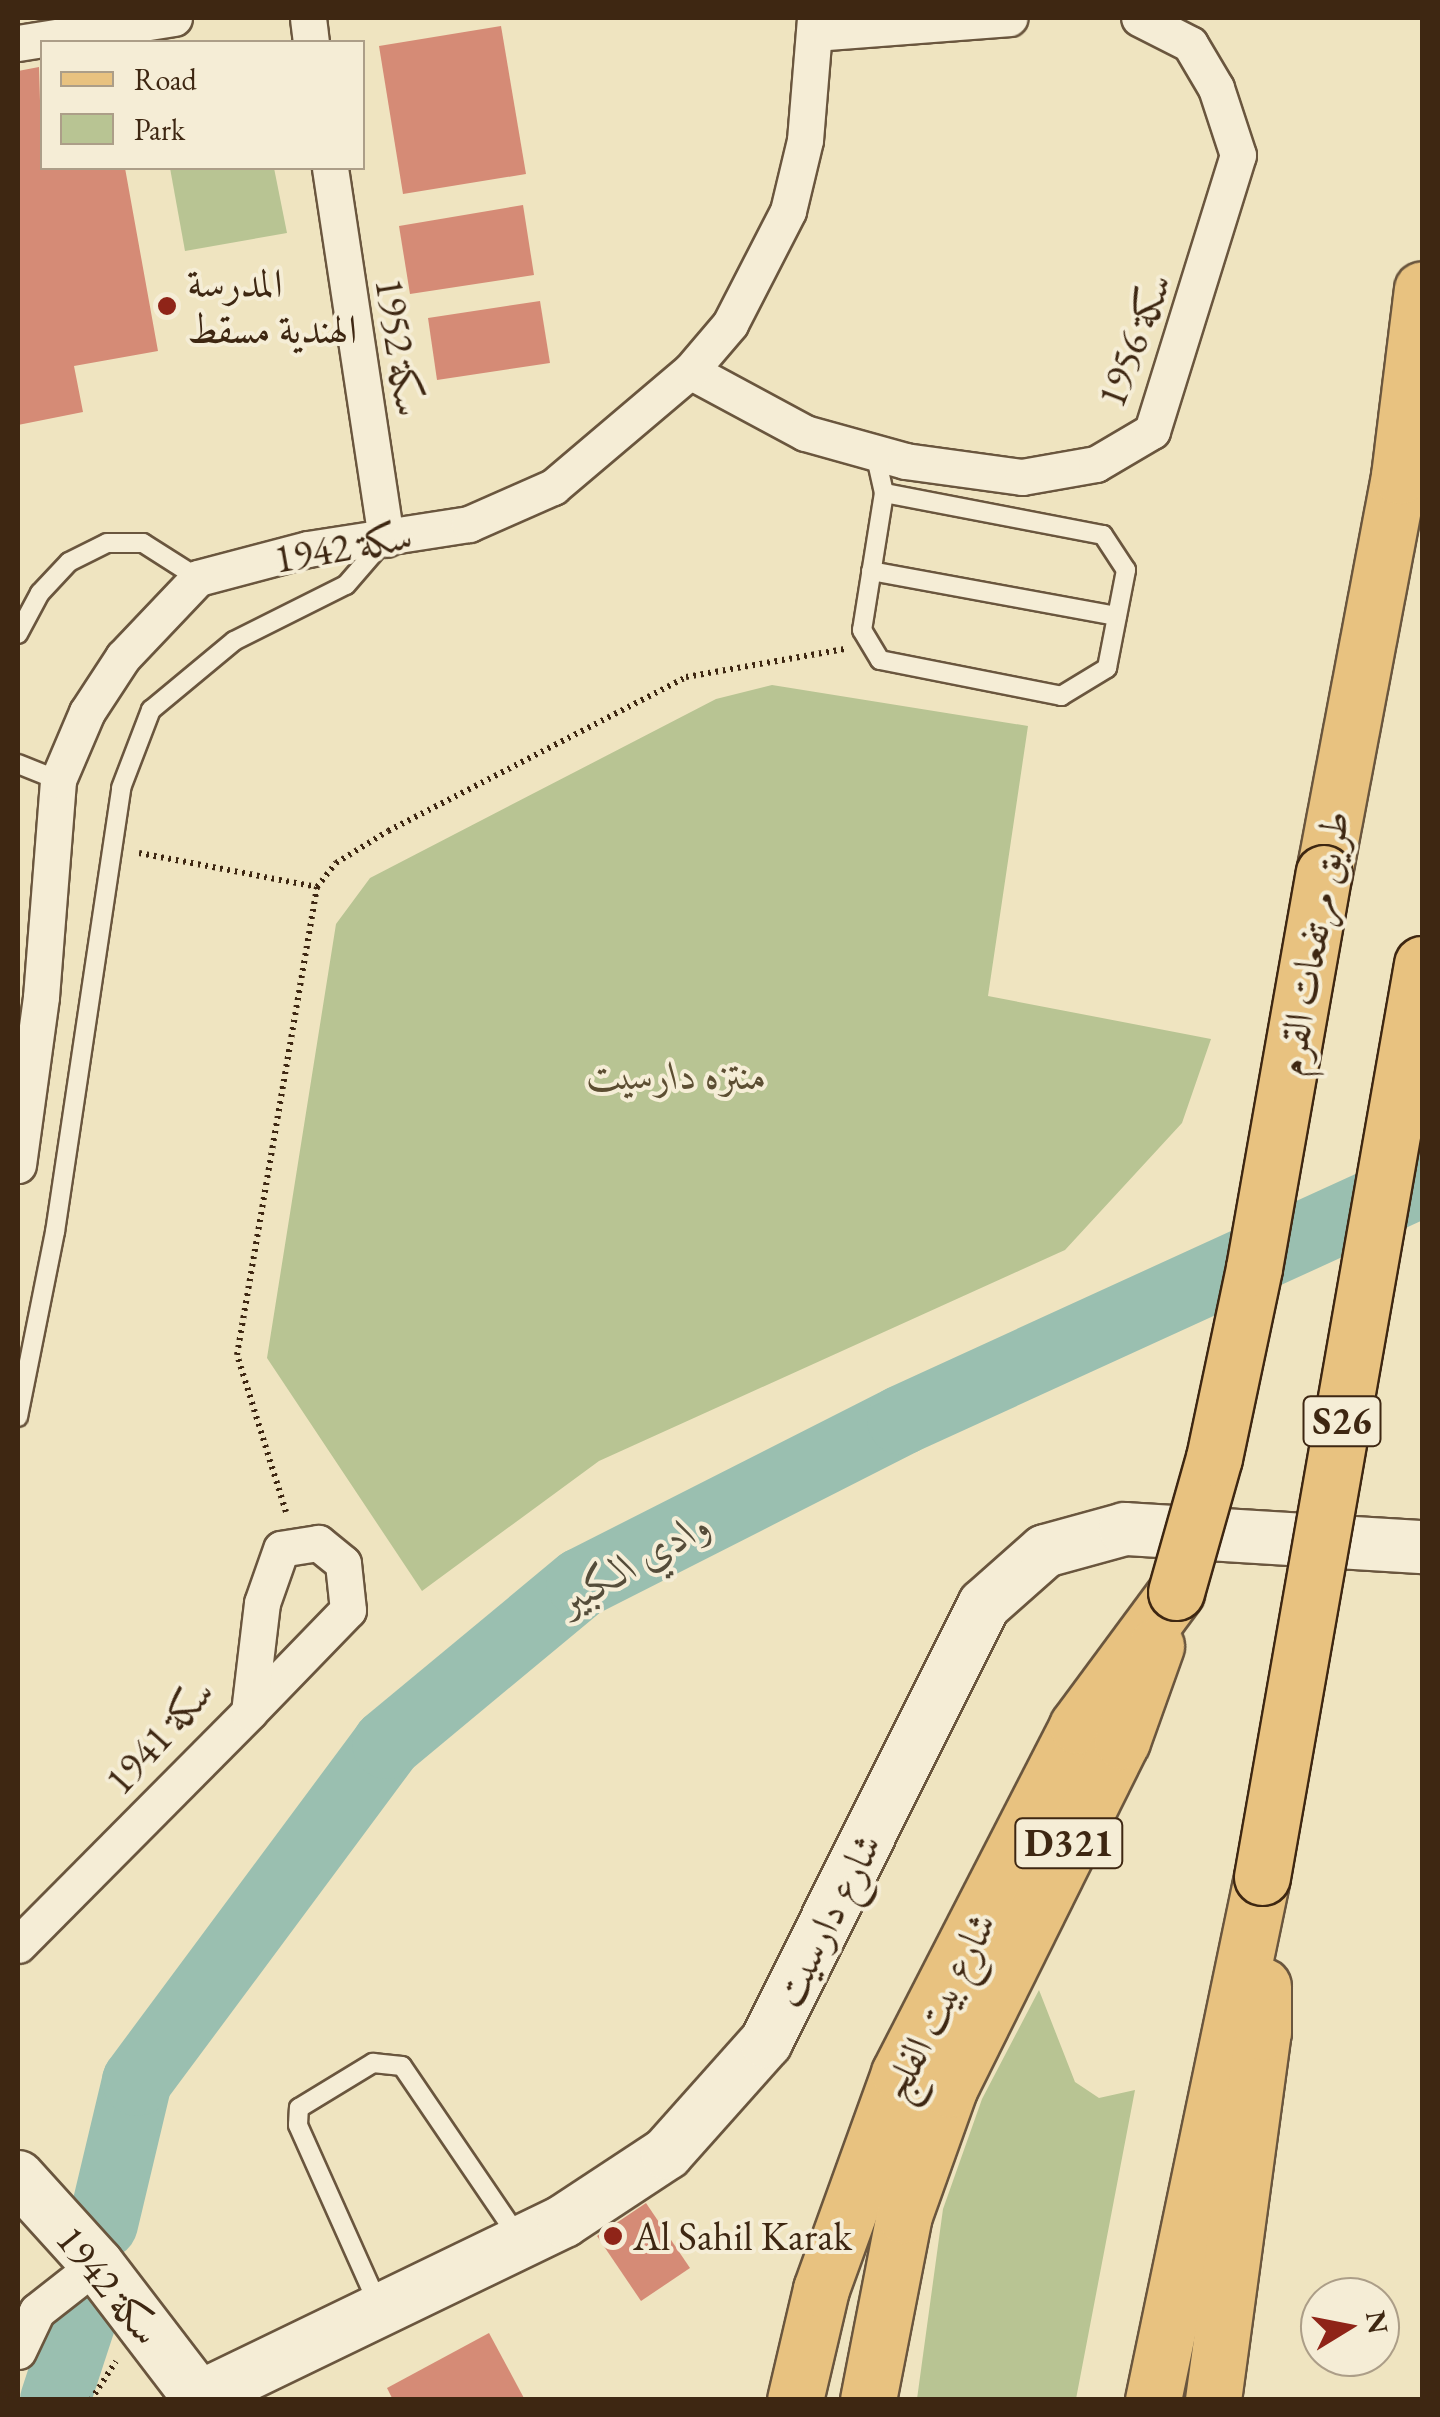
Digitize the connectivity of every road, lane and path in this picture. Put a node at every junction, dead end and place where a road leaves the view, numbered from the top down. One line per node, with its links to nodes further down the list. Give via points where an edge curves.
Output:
1 (174, 18): 5 (street)
2 (1009, 18): 4 (street)
3 (1139, 18): 9 (street, سكة 1956, via 1190,44 1216,88 1238,155 1152,431 1096,464 1022,477)
4 (815, 25): 8 (street, سكة 1942, via 805,140 788,210 764,267)
5 (18, 42)
6 (330, 170): 11 (street, سكة 1952)
7 (1422, 288): 26 (main road, طريق مرتفعات القرم, bridge, via 1399,476 1250,1287 1214,1458)
8 (690, 370): 9 (street, سكة 1956, via 805,433); 11 (street, سكة 1942, via 553,487 469,524)
9 (875, 452): 10 (lane)
10 (884, 494): 12 (lane); 14 (lane, via 1102,535 1126,570)
11 (386, 539): 13 (street, سكة 1942, via 308,548); 19 (lane, via 346,585 234,642 151,710 120,788)
12 (871, 571): 14 (lane); 16 (lane, via 862,630)
13 (198, 578): 15 (lane, via 143,543 107,543 69,562 40,593); 18 (street, via 123,657 87,712)
14 (1117, 616): 16 (lane, via 1107,668 1061,696 880,660)
15 (18, 634)
16 (871, 644): 20 (path, via 686,676 388,831 336,863)
17 (18, 764): 18 (lane)
18 (58, 780): 22 (street, via 41,997)
19 (114, 848): 20 (path); 23 (lane, via 55,1232)
20 (317, 888): 24 (path, via 237,1355)
21 (1422, 964): 28 (main road, S26, bridge)
22 (18, 1164)
23 (18, 1417)
24 (296, 1547): 27 (street, سكة 1941, via 280,1550 262,1603); 27 (street, via 318,1543 343,1563 348,1610)
25 (1422, 1547): 32 (street, شارع دارسيت, via 1125,1528 1045,1551 984,1605 766,2042 667,2153)
26 (1176, 1592): 30 (main road, شارع بيت الفلج, via 1077,1726)
27 (249, 1712): 29 (street, سكة 1941)
28 (1262, 1878): 39 (main road, S26); 40 (main road, via 1263,2032)
29 (18, 1945)
30 (924, 2081): 37 (main road, شارع بيت الفلج, via 821,2289); 38 (main road)
31 (18, 2177): 33 (street, سكة 1942)
32 (522, 2243): 34 (street, شارع دارسيت); 34 (lane, via 402,2066 373,2063 299,2108 298,2126)
33 (97, 2264): 35 (street, via 37,2310); 36 (street, سكة 1942)
34 (380, 2308): 36 (street, شارع دارسيت)
35 (18, 2352)
36 (197, 2398)
37 (795, 2400)
38 (868, 2400)
39 (1153, 2400)
40 (1213, 2400)

